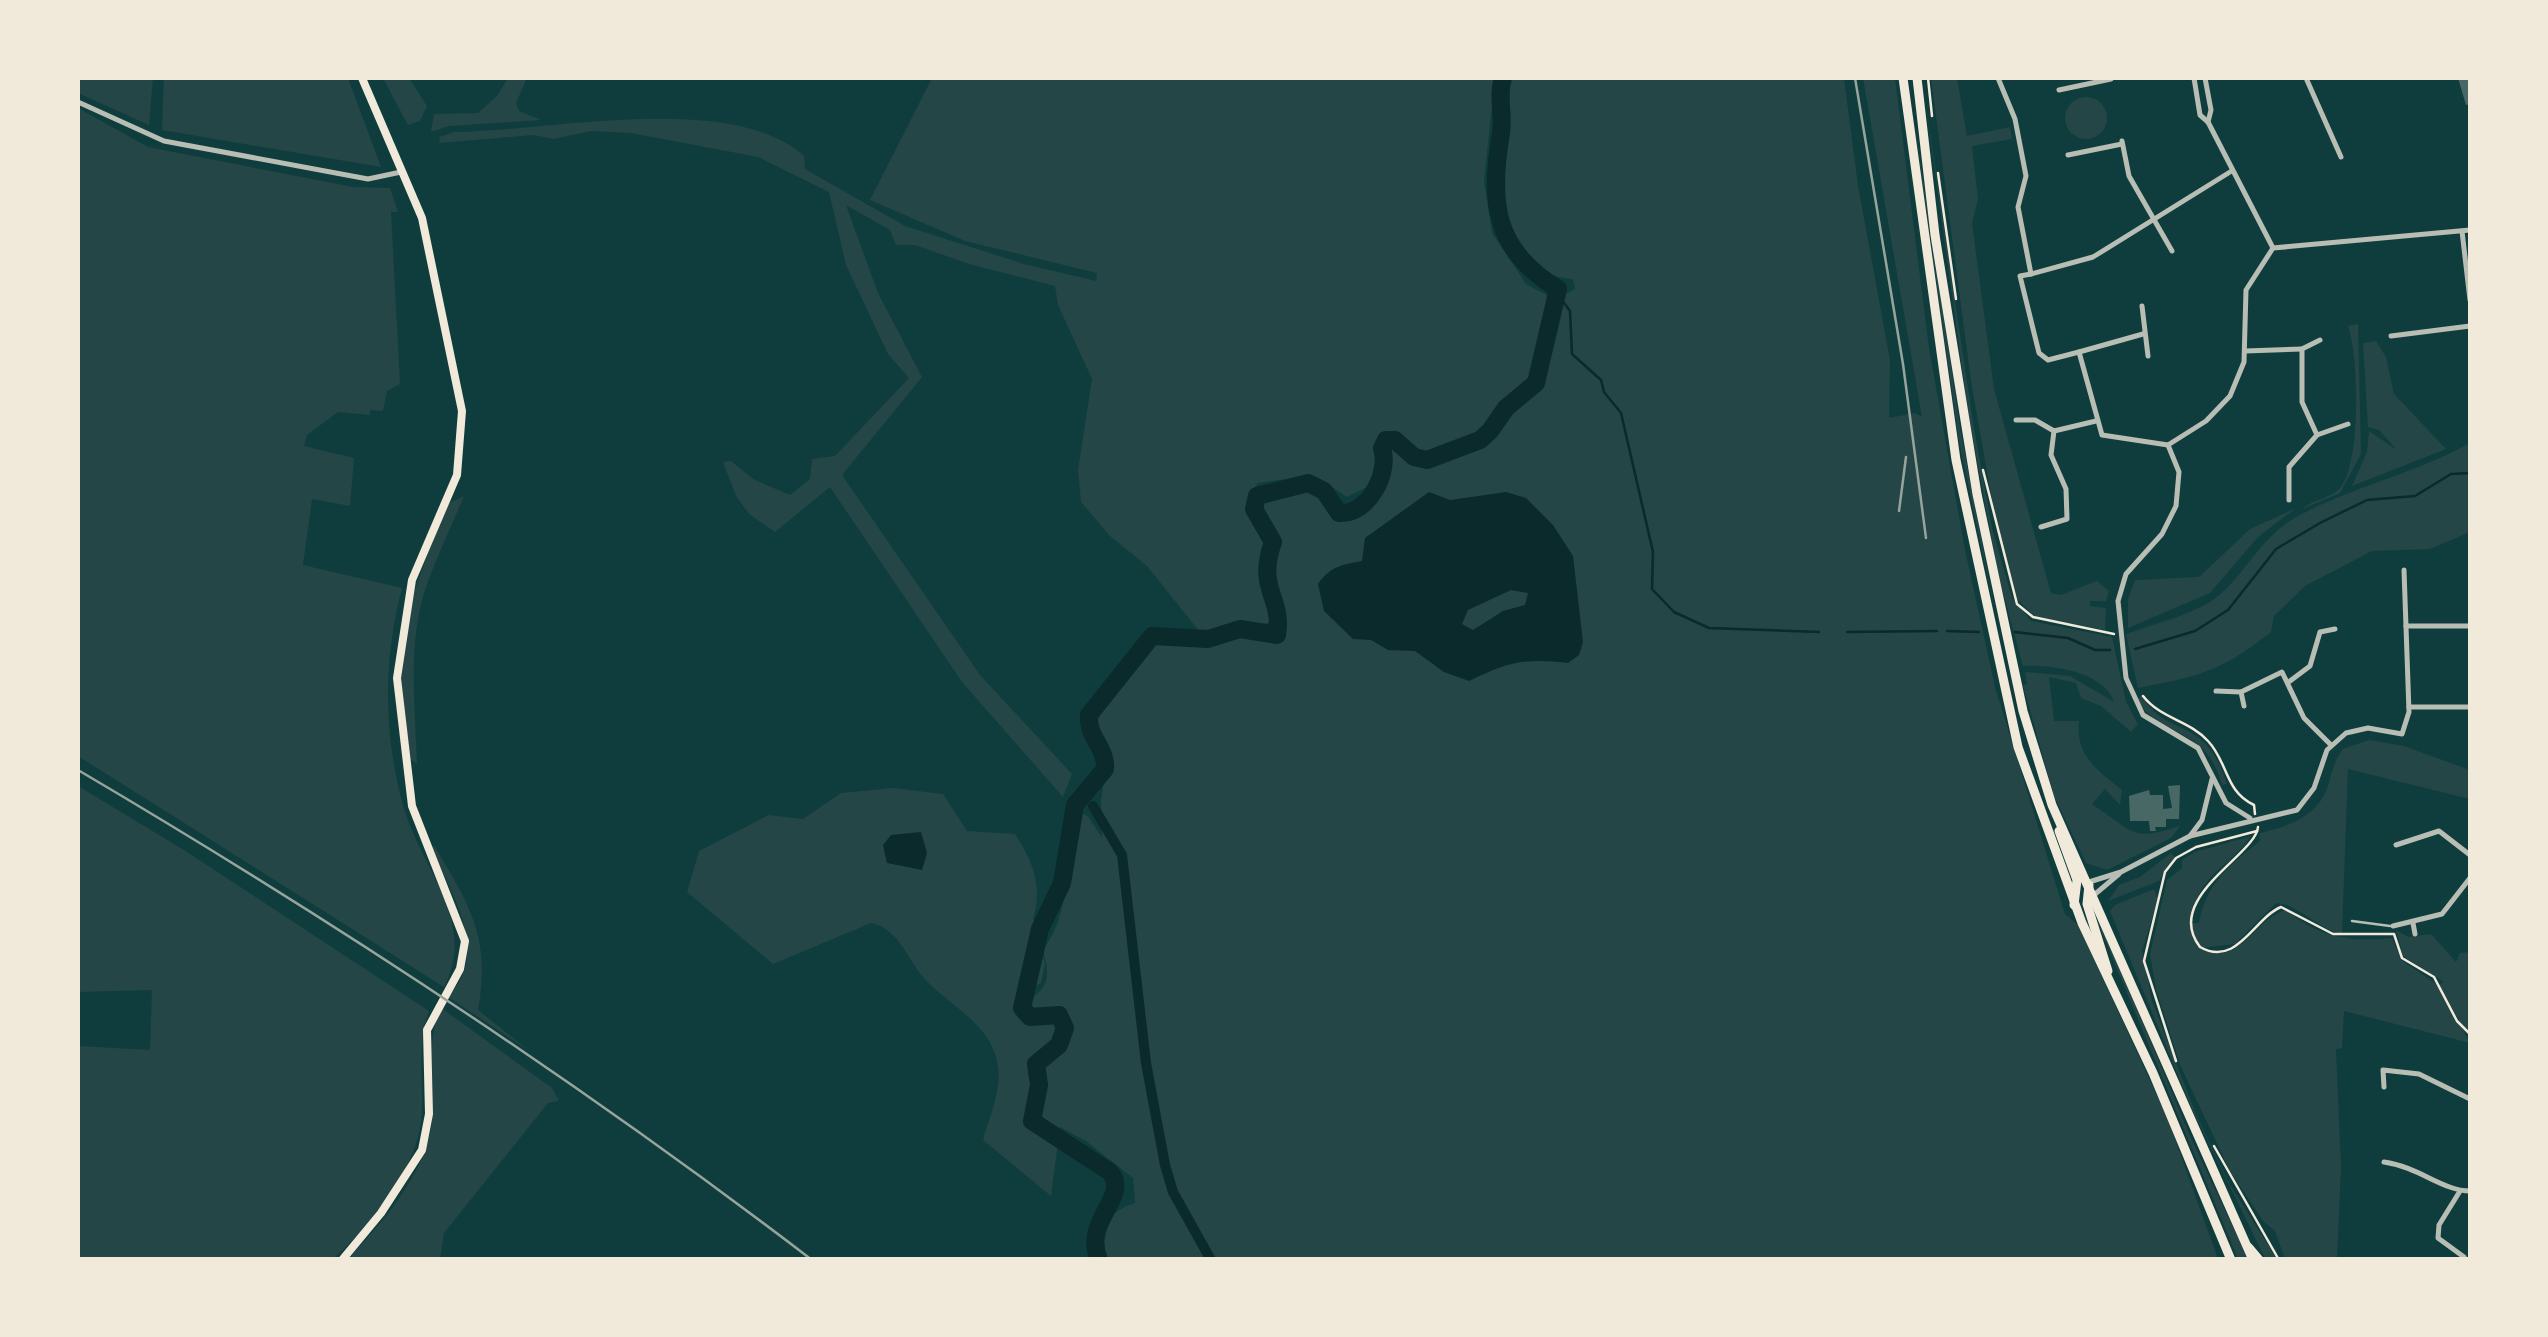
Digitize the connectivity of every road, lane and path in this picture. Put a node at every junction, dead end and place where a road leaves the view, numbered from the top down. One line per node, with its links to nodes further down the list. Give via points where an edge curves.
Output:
1 (362, 78): 18 (main road)
2 (1902, 78): 73 (main road, via 1944,389 1988,617 2033,797)
3 (1917, 78): 60 (main road, via 1952,349 2002,617)
4 (1928, 78): 14 (path)
5 (1998, 78): 25 (street, via 2023,160 2026,183 2018,206)
6 (2111, 78): 10 (street); 11 (street)
7 (2194, 78): 13 (street, via 2198,111)
8 (2205, 78): 13 (street)
9 (2306, 78): 16 (street)
10 (2113, 89)
11 (2059, 90)
12 (78, 102): 18 (street, via 164,140 368,179)
13 (2208, 122): 19 (street)
14 (1933, 126)
15 (2068, 155): 20 (street, via 2122,142 2128,176)
16 (2341, 157)
17 (1938, 167): 28 (path)
18 (403, 172): 90 (main road, via 427,236 463,426 457,474 412,580 397,659 412,806 464,934 464,961 429,1020 422,1150)
19 (2230, 172): 20 (street); 23 (street)
20 (2154, 216): 24 (street); 25 (street, via 2094,257)
21 (2470, 230): 22 (street)
22 (2462, 231): 23 (street); 26 (street)
23 (2273, 248): 34 (street, via 2246,290)
24 (2172, 251)
25 (2031, 274): 35 (street, via 2020,276 2041,356)
26 (2470, 300)
27 (2142, 306): 30 (street)
28 (1957, 310)
29 (2470, 326): 31 (street)
30 (2143, 334): 35 (street); 36 (street)
31 (2391, 336)
32 (2320, 340): 33 (street)
33 (2302, 350): 34 (street); 41 (street, via 2301,395)
34 (2245, 351): 42 (street, via 2224,404)
35 (2080, 352): 38 (street)
36 (2148, 356)
37 (2016, 420): 40 (street, via 2035,420)
38 (2097, 421): 40 (street); 42 (street, via 2108,438)
39 (2348, 424): 41 (street)
40 (2054, 431): 45 (street, via 2051,455 2066,489 2067,520)
41 (2316, 435): 44 (street, via 2288,469)
42 (2168, 445): 50 (street, via 2179,472 2176,506 2124,580)
43 (1981, 457): 50 (path, via 2018,604 2034,617)
44 (2289, 500)
45 (2041, 526)
46 (2404, 570): 47 (street)
47 (2406, 626): 48 (street); 55 (street)
48 (2470, 626)
49 (2335, 629): 51 (street, via 2320,632 2307,670)
50 (2119, 634): 58 (street, via 2139,710 2198,748)
51 (2290, 681): 53 (street, via 2280,672); 57 (street, via 2304,718)
52 (2216, 691): 53 (street)
53 (2241, 692): 54 (street)
54 (2244, 706)
55 (2409, 707): 56 (street); 57 (street, via 2402,734 2355,730)
56 (2470, 707)
57 (2332, 745): 63 (street, via 2302,805 2283,816)
58 (2212, 776): 59 (street); 61 (street)
59 (2226, 803): 61 (street); 62 (street)
60 (2052, 804): 72 (main road); 73 (main road)
61 (2207, 805): 64 (street)
62 (2232, 810): 63 (street); 65 (street)
63 (2250, 818): 65 (street)
64 (2202, 820): 66 (street); 67 (street)
65 (2231, 824): 66 (street)
66 (2210, 830): 67 (street)
67 (2190, 836): 70 (street)
68 (2396, 845): 69 (street, via 2439,832)
69 (2470, 855)
70 (2121, 872): 72 (street); 74 (street)
71 (2470, 878): 77 (street, via 2442,914)
72 (2089, 882): 73 (main road); 74 (main road)
73 (2074, 890): 75 (main road)
74 (2090, 896): 75 (main road); 80 (main road); 92 (main road)
75 (2074, 905): 80 (main road)
76 (2352, 921): 78 (lane)
77 (2414, 924): 78 (street); 79 (street)
78 (2393, 926)
79 (2416, 934)
80 (2109, 979): 91 (main road)
81 (2470, 1034): 82 (path, via 2434,977 2402,958 2394,934 2333,934 2282,907 2237,946 2215,952 2200,947 2193,924 2204,890 2258,831 2196,847 2165,872 2144,961)
82 (2182, 1074)
83 (2384, 1087): 84 (street, via 2383,1070 2402,1070)
84 (2470, 1100)
85 (2212, 1142): 93 (path)
86 (2384, 1162): 87 (street, via 2420,1169)
87 (2460, 1192): 88 (street); 89 (street, via 2438,1238)
88 (2470, 1192)
89 (2464, 1257)
90 (342, 1260)
91 (2231, 1260)
92 (2257, 1260)
93 (2279, 1260)

